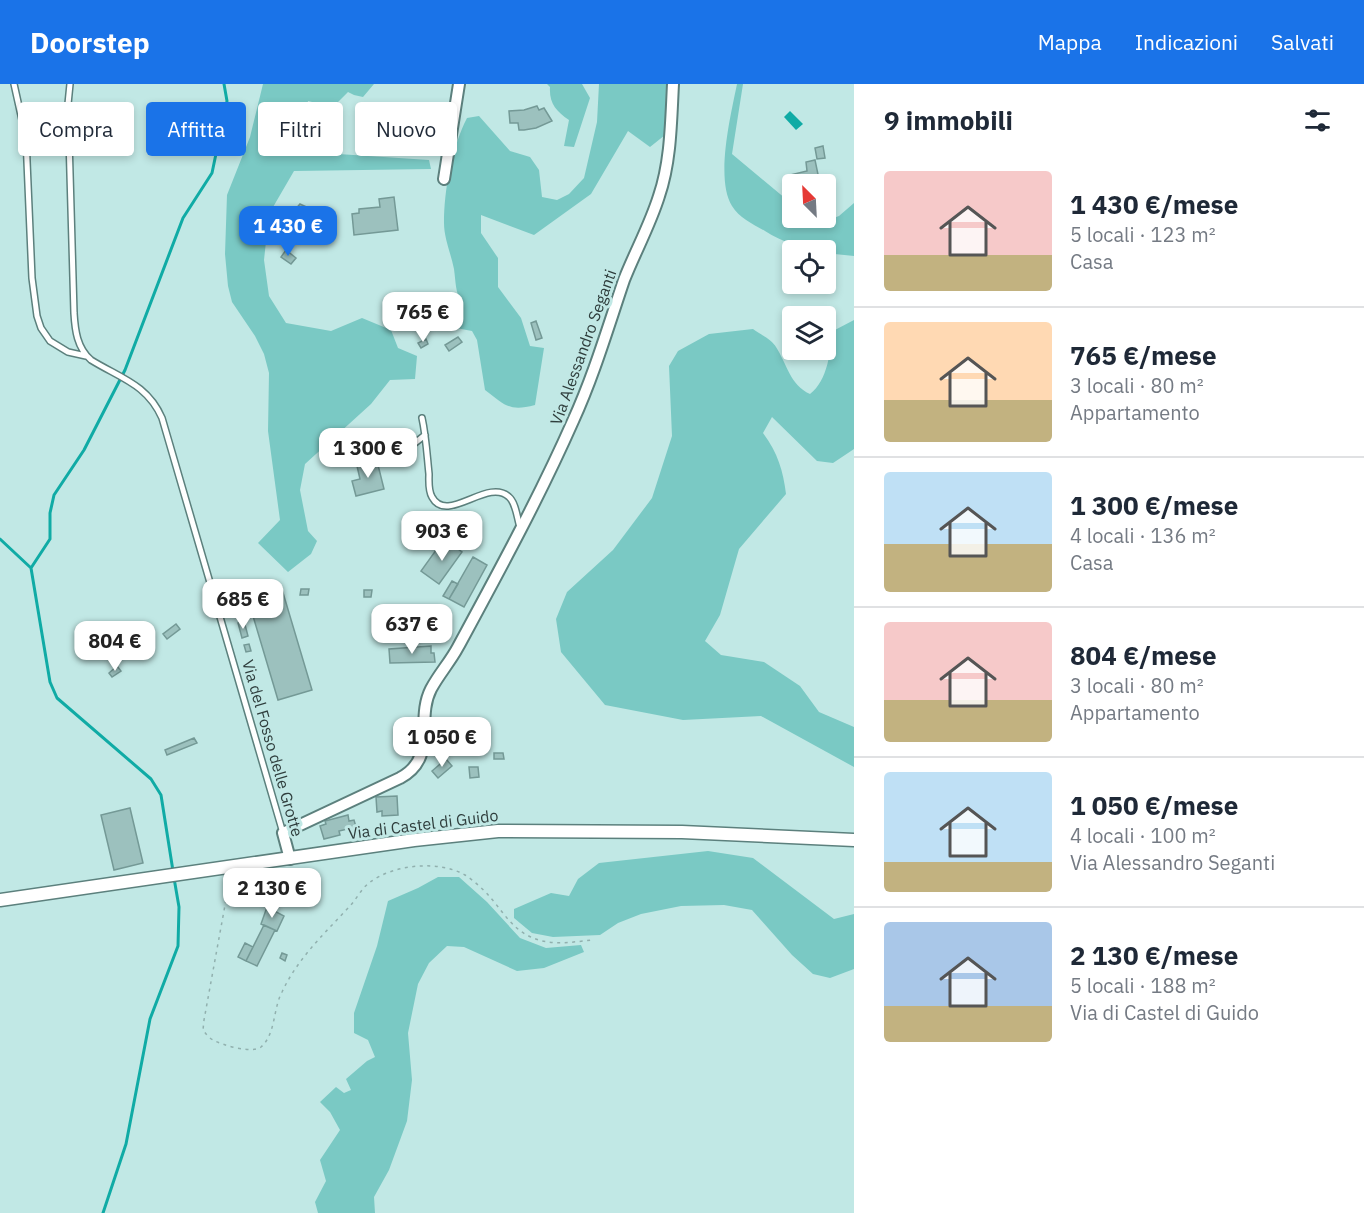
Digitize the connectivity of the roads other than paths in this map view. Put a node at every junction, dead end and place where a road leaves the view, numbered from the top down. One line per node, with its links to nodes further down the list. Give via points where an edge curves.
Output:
1 (14, 84): 6 (lane, Via del Fosso delle Grotte, via 26,138 37,315 50,341 68,352)
2 (70, 84): 6 (lane, via 74,313 78,339)
3 (459, 84): 5 (street)
4 (673, 84): 10 (street, Via Alessandro Seganti, via 658,199 628,269 585,393)
5 (444, 179)
6 (86, 356): 11 (lane, Via del Fosso delle Grotte, via 141,389 162,418)
7 (422, 418): 8 (lane)
8 (425, 435): 9 (lane); 10 (lane, via 430,493 436,503 447,507 497,491 504,493 511,500)
9 (396, 458)
10 (520, 529): 11 (street, Via Alessandro Seganti, via 458,648 430,691 423,750 414,768)
11 (283, 833): 13 (street, Via del Fosso delle Grotte)
12 (854, 840): 13 (street, Via di Castel di Guido, via 514,830)
13 (290, 859): 14 (street, Via di Castel di Guido)
14 (0, 900)

